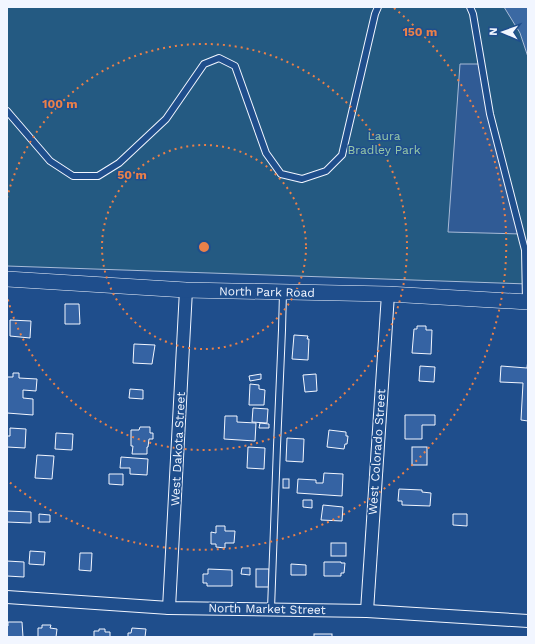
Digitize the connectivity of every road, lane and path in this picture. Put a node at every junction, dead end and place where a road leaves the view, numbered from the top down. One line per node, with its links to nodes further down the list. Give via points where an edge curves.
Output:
1 (378, 7): 3 (lane, via 342,155 326,171 302,179 281,174 266,153 235,66 219,58 204,64 166,119 119,163 98,176 73,176 50,161)
2 (470, 7): 8 (lane, via 474,14 490,114 525,250)
3 (7, 111)
4 (7, 279): 5 (street, North Park Road)
5 (186, 290): 6 (street, North Park Road); 10 (street, West Dakota Street)
6 (283, 292): 7 (street, North Park Road); 11 (lane)
7 (388, 294): 8 (street, North Park Road); 12 (street, West Colorado Street)
8 (527, 302)
9 (7, 597): 10 (street, North Market Street)
10 (169, 608): 11 (street, North Market Street)
11 (271, 610): 12 (street, North Market Street)
12 (367, 611): 13 (street, North Market Street)
13 (528, 621)

